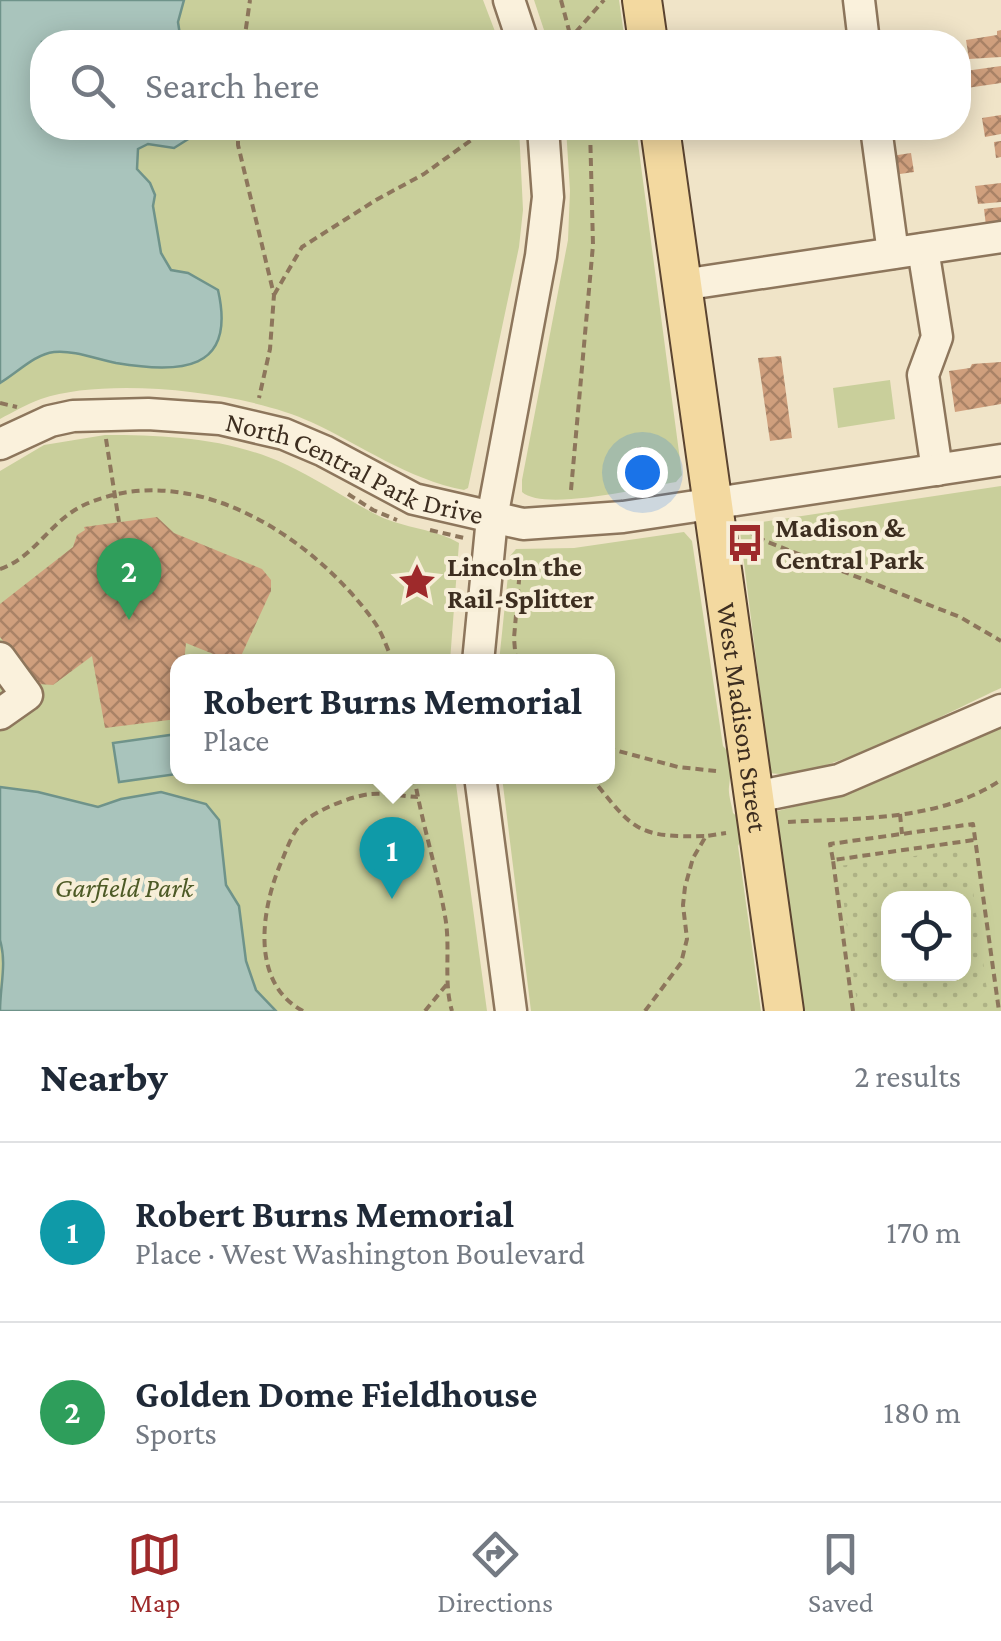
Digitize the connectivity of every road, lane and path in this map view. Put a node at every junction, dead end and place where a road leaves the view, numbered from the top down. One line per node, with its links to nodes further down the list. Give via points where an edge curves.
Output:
1 (250, 0): 7 (path)
2 (509, 0): 8 (street)
3 (561, 0): 9 (path)
4 (604, 0): 10 (path)
5 (642, 0): 11 (main road)
6 (858, 0): 12 (street)
7 (246, 30)
8 (520, 30)
9 (568, 30)
10 (579, 30)
11 (646, 30)
12 (862, 30)
13 (238, 140): 22 (path)
14 (471, 140): 22 (path, via 302,247)
15 (545, 140): 36 (street, via 548,197 541,256)
16 (590, 140): 32 (path, via 593,245)
17 (662, 140): 21 (main road, West Madison Street)
18 (879, 140): 20 (street)
19 (1001, 237): 20 (street)
20 (908, 251): 21 (street); 30 (street, via 936,337 923,375)
21 (682, 285): 35 (main road, West Madison Street)
22 (274, 295): 23 (path)
23 (259, 398)
24 (0, 403): 25 (path)
25 (17, 408)
26 (105, 435): 34 (path)
27 (0, 444): 36 (street, North Central Park Drive, via 73,416 220,420 284,434 414,499)
28 (638, 448): 31 (path)
29 (1001, 460): 30 (street, North Central Park Drive)
30 (937, 470): 35 (street, North Central Park Drive)
31 (643, 481)
32 (571, 490)
33 (346, 492): 37 (path)
34 (114, 494): 38 (path); 43 (path, via 81,506); 45 (path, via 138,489 226,503 271,528 315,558 375,622)
35 (713, 503): 36 (street, North Central Park Drive, via 575,523); 58 (main road, West Madison Street)
36 (492, 518): 46 (street)
37 (401, 521)
38 (119, 522)
39 (426, 528): 41 (path)
40 (746, 530): 44 (path, via 960,617)
41 (459, 538)
42 (521, 558): 47 (path)
43 (0, 569)
44 (1001, 641)
45 (389, 654)
46 (479, 654)
47 (515, 654)
48 (0, 658): 50 (street, via 28,694)
49 (1001, 710): 58 (street, via 839,780)
50 (0, 714)
51 (615, 750): 52 (path)
52 (716, 770)
53 (1001, 780): 59 (path, via 982,793)
54 (416, 784): 57 (path)
55 (481, 784): 70 (street)
56 (597, 784): 63 (path, via 632,825 662,837)
57 (418, 797): 66 (path, via 445,916); 67 (path, via 370,794 322,811 300,825 286,850 264,912 265,948 275,984)
58 (754, 797): 72 (main road, West Madison Street)
59 (900, 814): 60 (path); 62 (path)
60 (788, 822)
61 (726, 833): 63 (path)
62 (902, 834): 64 (path, via 973,824); 65 (path, via 830,844)
63 (706, 836): 71 (path, via 685,887 681,962)
64 (975, 840): 65 (path); 74 (path)
65 (833, 860): 73 (path)
66 (448, 984): 68 (path); 69 (path)
67 (303, 1011)
68 (425, 1011)
69 (452, 1011)
70 (512, 1011)
71 (645, 1011)
72 (784, 1011)
73 (853, 1011)
74 (999, 1011)

